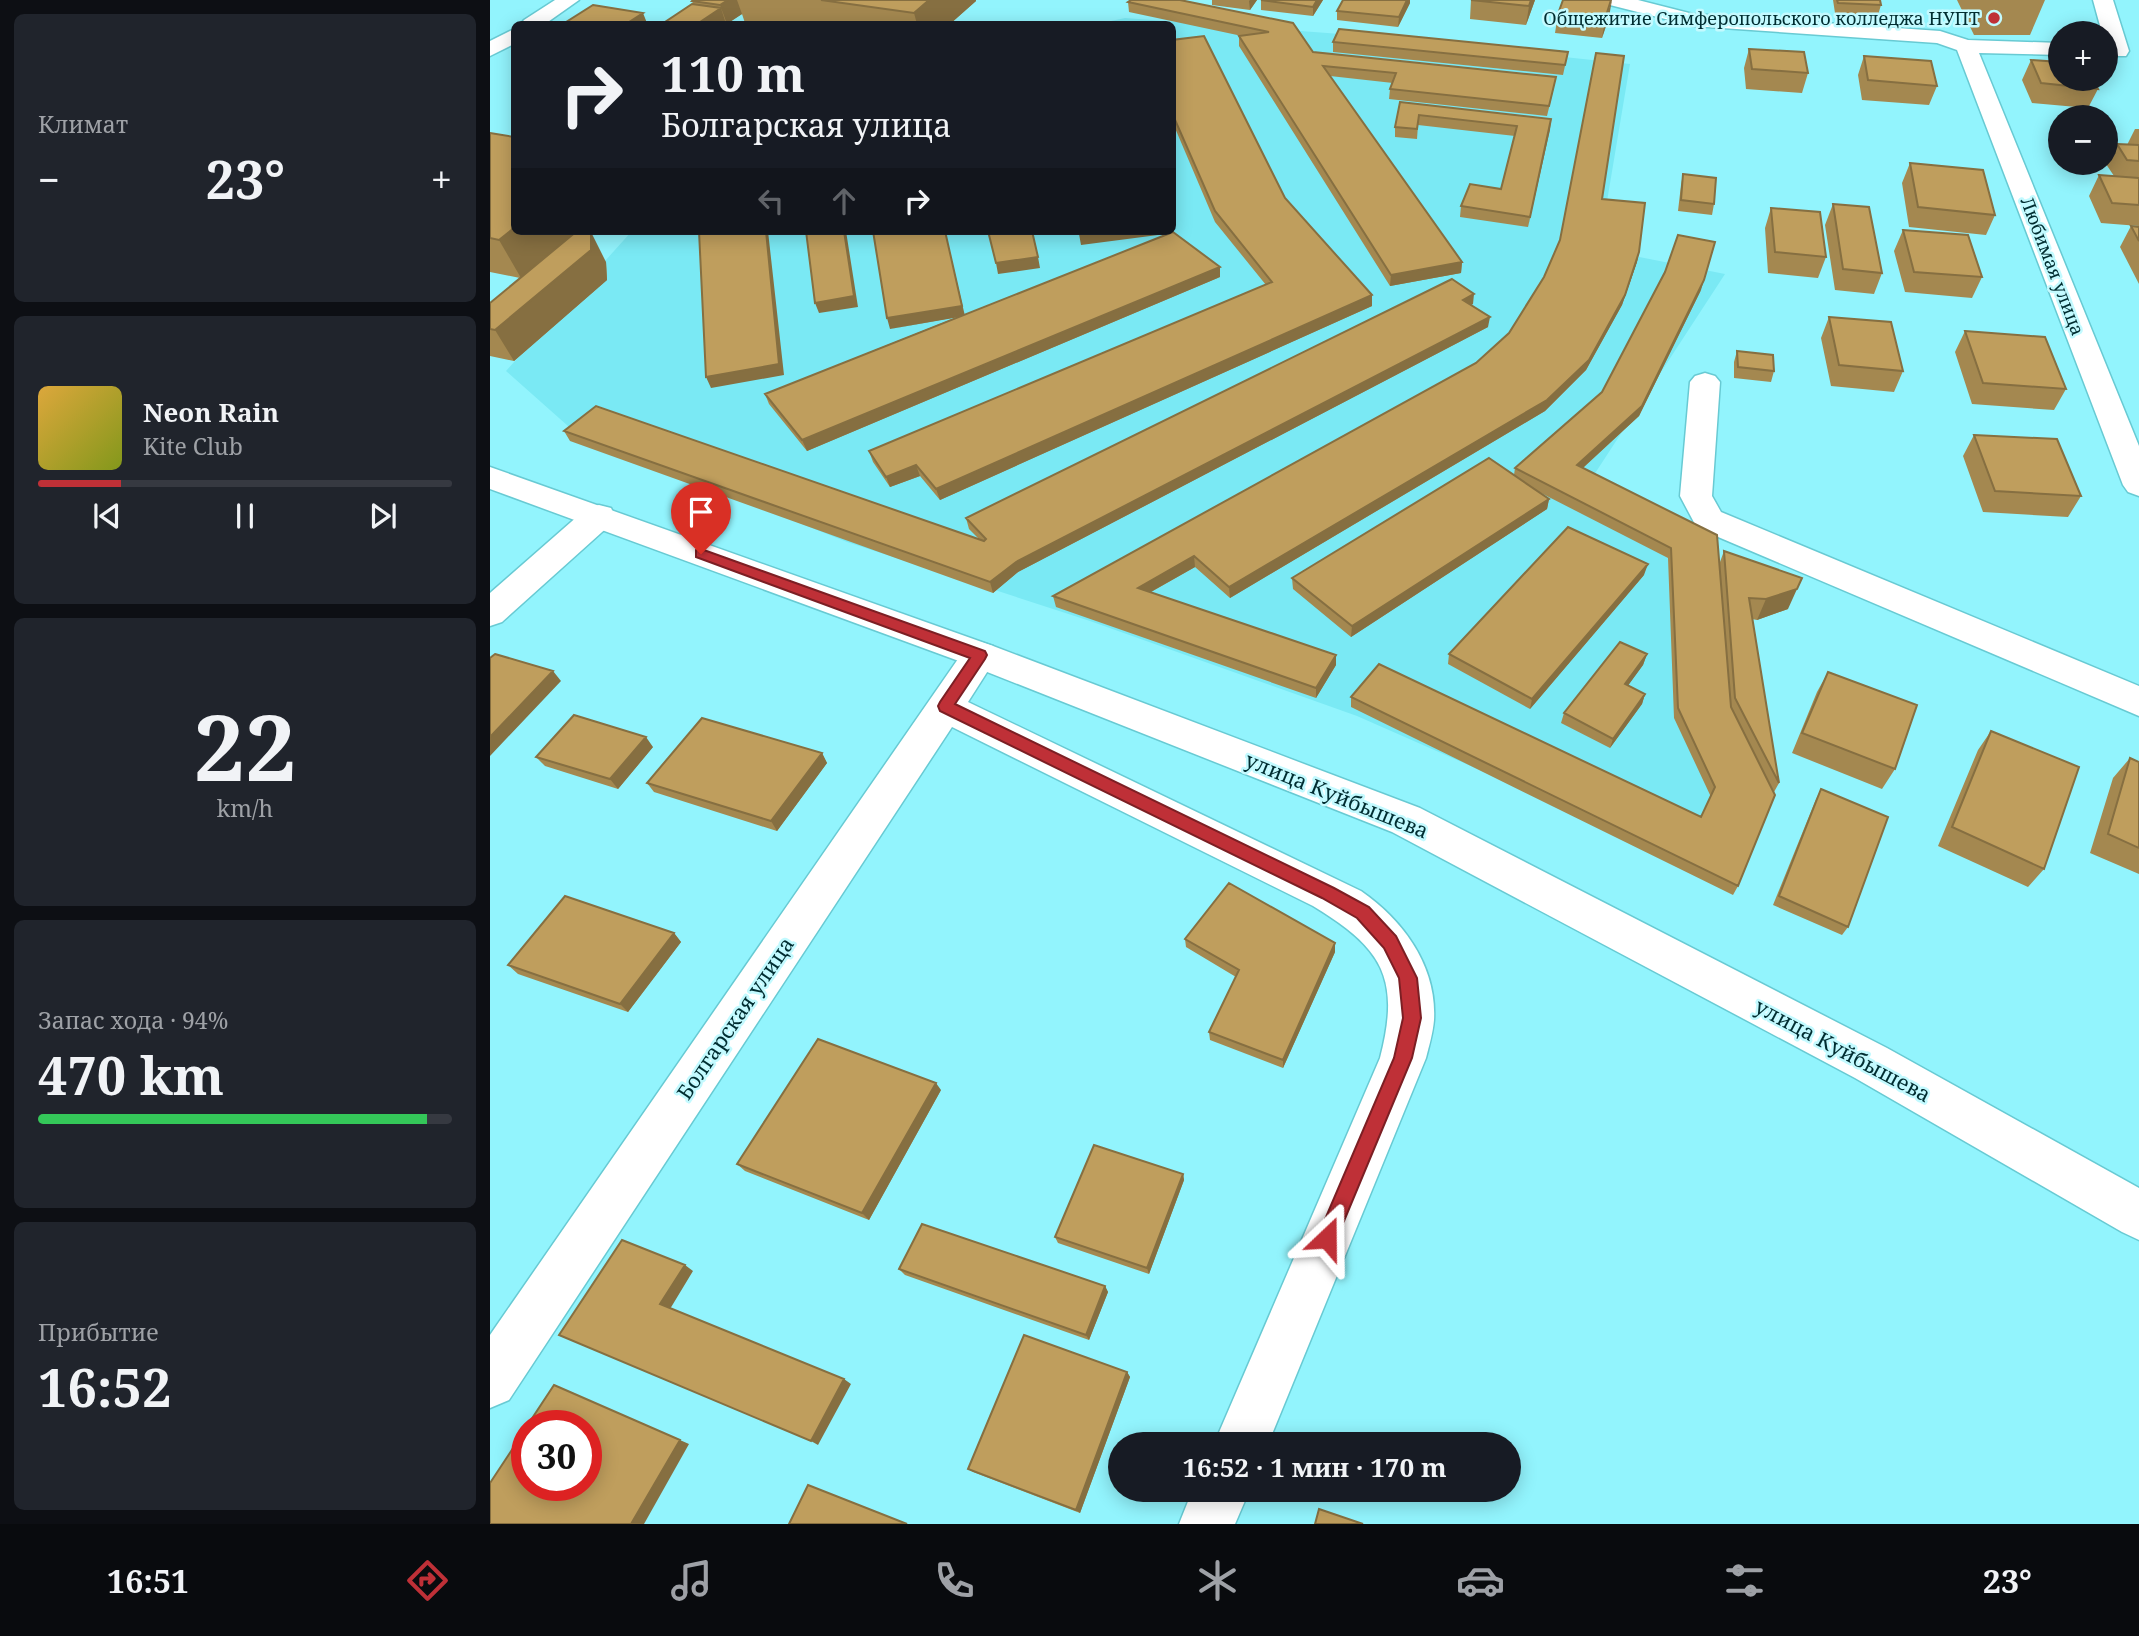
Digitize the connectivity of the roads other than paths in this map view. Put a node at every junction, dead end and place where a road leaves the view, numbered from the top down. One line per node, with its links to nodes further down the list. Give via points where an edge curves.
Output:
1 (569, 0): 4 (street)
2 (1613, 0): 6 (street, via 1693,20 1940,37)
3 (2103, 0): 9 (street)
4 (536, 21)
5 (511, 37): 8 (street)
6 (1966, 46): 7 (street); 12 (street, Любимая улица)
7 (2048, 49)
8 (490, 50)
9 (2121, 52)
10 (1705, 382): 16 (street, via 1696,496 1709,520)
11 (490, 477): 13 (street, улица Куйбышева)
12 (2139, 485)
13 (599, 516): 14 (street); 15 (street, улица Куйбышева)
14 (490, 613)
15 (980, 655): 17 (street, Болгарская улица); 18 (street, улица Куйбышева, via 1406,820 1871,1063)
16 (2139, 702)
17 (945, 706): 19 (street, Болгарская улица); 20 (street, via 1363,913 1390,942 1408,978 1412,1018 1403,1058)
18 (2139, 1215)
19 (490, 1381)
20 (1246, 1432)
21 (1216, 1502): 22 (street)
22 (1207, 1524)

